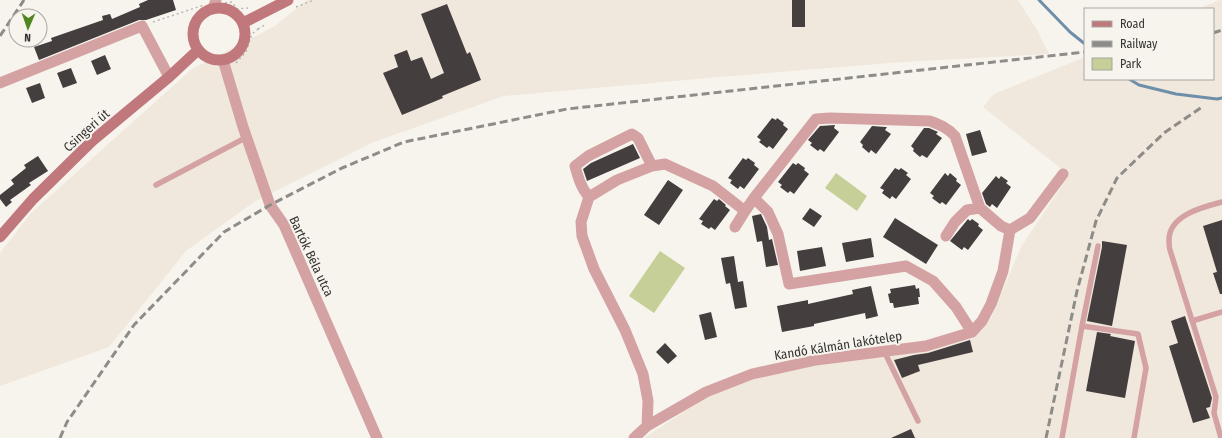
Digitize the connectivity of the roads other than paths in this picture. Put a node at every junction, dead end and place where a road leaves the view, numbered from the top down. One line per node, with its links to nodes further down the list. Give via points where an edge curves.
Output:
1 (288, 0): 3 (main road)
2 (215, 4): 3 (main road, via 234,12); 4 (main road, via 202,14 194,25 193,38)
3 (243, 23): 5 (main road, via 245,39 242,46 238,52)
4 (198, 50): 5 (main road, via 209,58); 6 (main road, Csingeri út)
5 (223, 60): 8 (street, Bartók Béla utca)
6 (169, 77): 7 (street, via 142,26); 20 (main road, Csingeri út, via 92,141 33,199)
7 (0, 83)
8 (247, 137): 11 (lane); 29 (street, Bartók Béla utca, via 270,204 284,225)
9 (652, 166): 12 (street, via 617,180); 12 (street, via 638,138 632,134 588,156 575,166); 16 (street, via 665,164 685,172 713,186)
10 (1064, 174): 18 (street, via 1030,218)
11 (156, 185)
12 (589, 196): 28 (street, via 581,222 582,236 594,269 625,330 643,374 648,401)
13 (754, 198): 15 (street, via 816,119 930,121 955,136); 16 (street); 25 (street, via 768,212 778,234 789,284 906,266 933,281 956,307)
14 (1222, 202): 23 (lane, via 1185,215 1171,230 1168,239)
15 (980, 208): 18 (street, via 1001,226); 19 (street, via 967,210)
16 (745, 211): 17 (street)
17 (735, 227)
18 (1010, 230): 25 (street, via 1003,271 996,291 982,321)
19 (946, 236)
20 (0, 237)
21 (1098, 246): 24 (lane)
22 (1222, 312): 23 (lane)
23 (1192, 321): 33 (lane, via 1216,397 1214,413)
24 (1082, 326): 31 (lane); 32 (lane, via 1138,334 1146,368)
25 (972, 332): 26 (street, Kandó Kálmán lakótelep, via 926,346)
26 (884, 351): 27 (lane); 28 (street, Kandó Kálmán lakótelep, via 816,360 752,374 706,392)
27 (918, 421)
28 (647, 426): 30 (street, Kandó Kálmán lakótelep)
29 (377, 438)
30 (634, 438)
31 (1062, 438)
32 (1134, 438)
33 (1221, 438)

